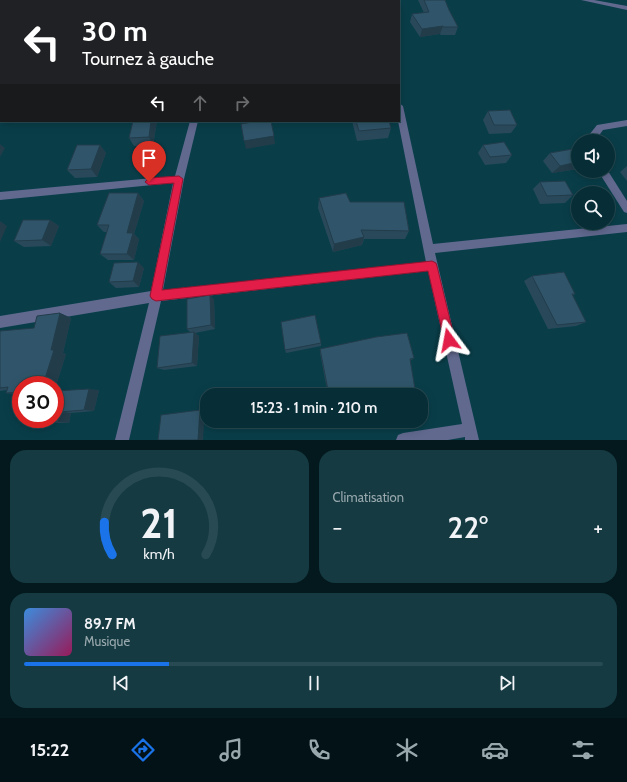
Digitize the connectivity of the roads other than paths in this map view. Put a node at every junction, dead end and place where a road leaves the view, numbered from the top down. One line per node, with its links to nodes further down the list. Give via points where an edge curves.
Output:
1 (584, 0): 2 (street)
2 (627, 8)
3 (400, 111): 12 (street)
4 (194, 122): 8 (street)
5 (627, 123): 6 (street, via 600,127)
6 (594, 134)
7 (607, 178): 10 (street)
8 (179, 179): 9 (street); 14 (street)
9 (0, 196)
10 (627, 209)
11 (627, 228): 12 (street)
12 (429, 249): 13 (street)
13 (432, 266): 14 (street); 16 (street)
14 (156, 296): 15 (street); 17 (street)
15 (0, 322)
16 (471, 435): 18 (street)
17 (122, 440)
18 (403, 440)

